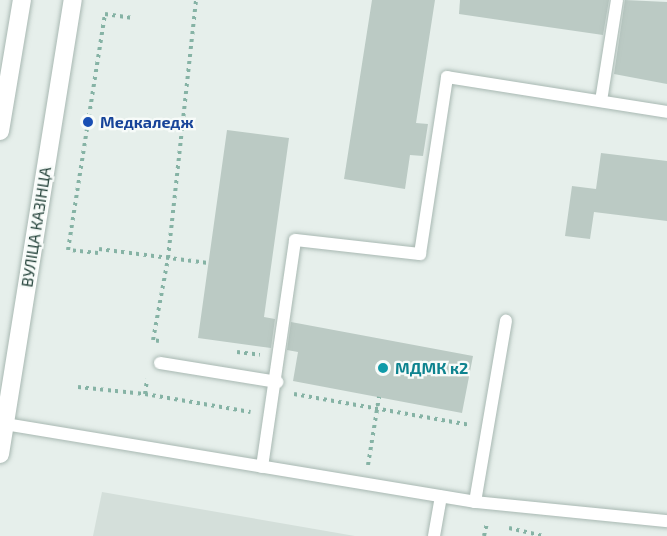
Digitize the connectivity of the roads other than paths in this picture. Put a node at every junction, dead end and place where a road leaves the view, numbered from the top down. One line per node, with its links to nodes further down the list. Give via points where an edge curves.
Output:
1 (22, 0): 6 (main road)
2 (73, 0): 10 (main road, ВУЛІЦА КАЗІНЦА)
3 (617, 0): 4 (lane)
4 (602, 101): 5 (lane); 9 (lane, via 447,76 420,254 296,240)
5 (667, 112)
6 (0, 131)
7 (506, 321): 14 (lane)
8 (160, 363): 9 (lane)
9 (276, 386): 12 (lane)
10 (2, 424): 11 (main road, ВУЛІЦА КАЗІНЦА); 12 (lane)
11 (0, 454)
12 (262, 467): 13 (lane)
13 (441, 497): 14 (lane); 16 (lane)
14 (475, 502): 15 (lane)
15 (667, 521)
16 (434, 536)

